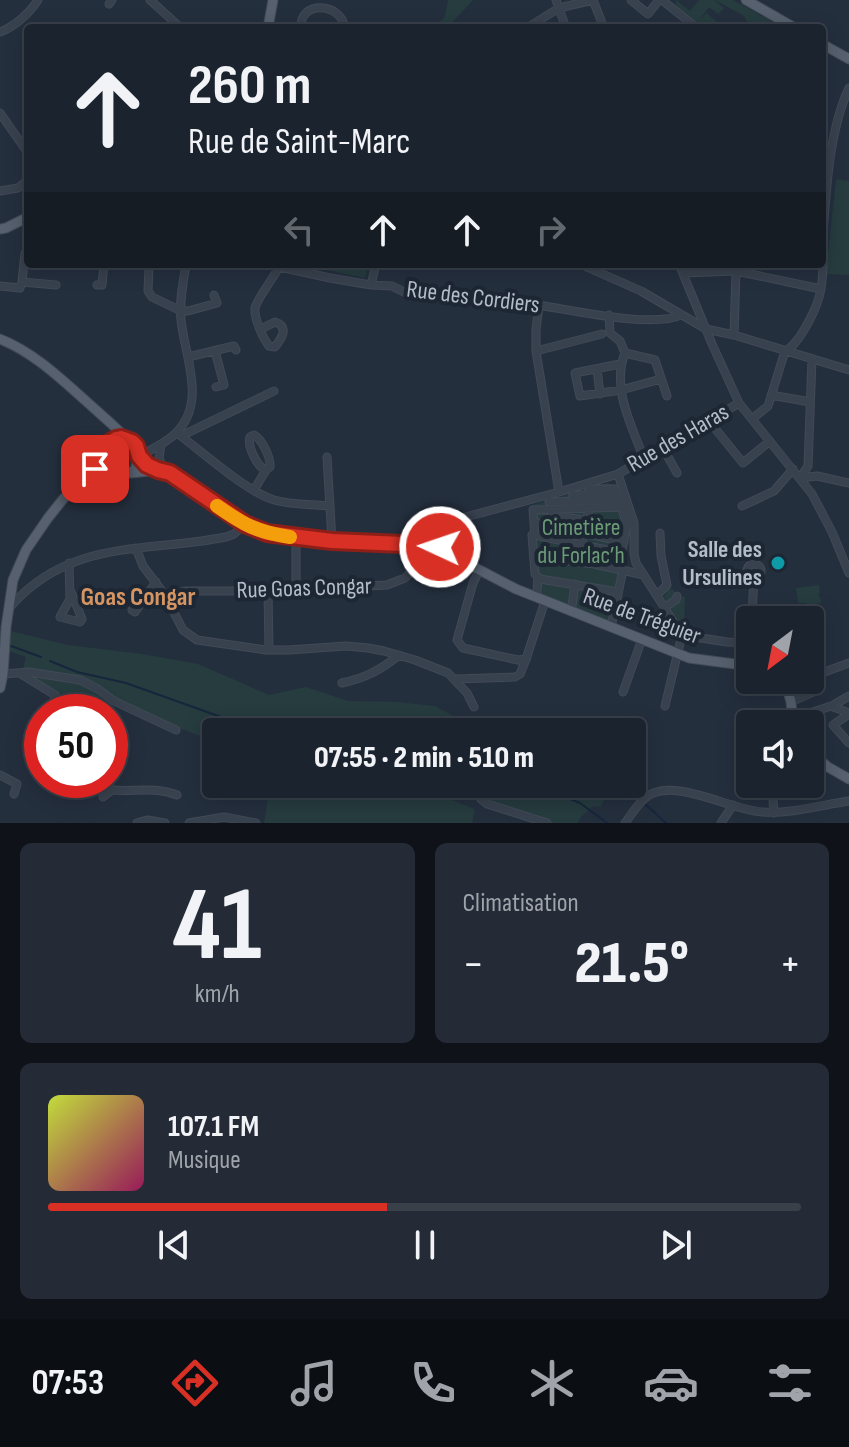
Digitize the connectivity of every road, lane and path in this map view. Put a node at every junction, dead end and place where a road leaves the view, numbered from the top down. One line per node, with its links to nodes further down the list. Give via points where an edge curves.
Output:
1 (38, 0): 18 (street)
2 (150, 0): 9 (street)
3 (273, 0): 10 (main road)
4 (593, 0): 8 (street); 15 (street)
5 (631, 0): 6 (street, via 648,14)
6 (660, 0): 16 (street)
7 (746, 0): 17 (main road)
8 (557, 4): 13 (street); 14 (street)
9 (177, 24)
10 (269, 24)
11 (300, 24): 12 (street, via 304,9 314,3 337,12)
12 (344, 24)
13 (532, 24)
14 (564, 24)
15 (602, 24)
16 (692, 24)
17 (788, 24)
18 (0, 32)
19 (826, 46): 20 (main road)
20 (849, 59)
21 (848, 94): 24 (street)
22 (1, 118): 23 (street)
23 (24, 148)
24 (826, 162)
25 (24, 183): 26 (street)
26 (0, 191)
27 (24, 222): 28 (main road)
28 (0, 229)
29 (24, 263): 41 (street)
30 (104, 268): 43 (street, via 102,285)
31 (149, 268): 49 (street, via 152,297)
32 (186, 268): 49 (street)
33 (278, 268): 52 (street, via 255,308)
34 (284, 268): 44 (street, Rue des Cordiers)
35 (375, 268): 44 (street)
36 (589, 268): 51 (street)
37 (681, 268): 40 (street)
38 (822, 268): 46 (street)
39 (736, 271): 40 (street); 46 (street); 55 (street)
40 (683, 273): 53 (street)
41 (22, 282): 42 (street); 45 (street, via 20,288)
42 (56, 285)
43 (97, 285)
44 (371, 285): 48 (street, Rue des Cordiers)
45 (0, 286)
46 (821, 289): 60 (street, via 793,347)
47 (214, 295): 49 (street, via 217,303)
48 (539, 306): 50 (street, Rue des Cordiers); 59 (street)
49 (181, 311): 62 (street)
50 (609, 315): 51 (street, Rue des Cordiers); 61 (street, via 610,333)
51 (681, 315): 53 (street)
52 (261, 329)
53 (706, 329): 55 (street); 75 (street)
54 (602, 334): 59 (street)
55 (734, 335): 60 (street)
56 (0, 339): 78 (main road, via 32,356)
57 (236, 350): 58 (street, via 234,346)
58 (215, 351): 62 (street); 68 (street, via 224,385)
59 (536, 351): 103 (street)
60 (785, 351): 63 (street); 72 (street)
61 (625, 353): 64 (street); 67 (street, via 655,360)
62 (188, 357): 76 (street, via 193,393)
63 (812, 359): 66 (street); 74 (street)
64 (620, 364): 65 (street); 69 (street)
65 (597, 369): 71 (street); 71 (street, via 575,373 580,396)
66 (849, 370)
67 (661, 379): 69 (street); 73 (street)
68 (216, 387)
69 (621, 390): 71 (street); 90 (street)
70 (274, 391): 80 (street)
71 (600, 394)
72 (771, 395): 74 (street); 77 (street, via 768,406)
73 (667, 396)
74 (810, 402): 99 (street, via 808,466)
75 (739, 403): 77 (street); 79 (street, Rue des Haras)
76 (187, 417): 80 (street); 81 (street)
77 (752, 419): 84 (street)
78 (107, 420): 82 (main road); 83 (main road)
79 (709, 421): 84 (street, via 743,463); 86 (street, Rue des Haras)
80 (200, 426): 81 (street)
81 (179, 434): 85 (street); 102 (street)
82 (127, 439): 83 (main road); 87 (main road)
83 (111, 441): 89 (main road)
84 (770, 441): 91 (street)
85 (161, 444): 87 (street); 93 (street)
86 (663, 448): 90 (street, Rue des Haras); 95 (street)
87 (138, 451): 93 (main road, via 147,465); 94 (main road)
88 (327, 457): 106 (street)
89 (102, 458): 97 (main road); 98 (main road)
90 (644, 459): 96 (street, Rue des Haras)
91 (793, 469): 99 (street); 107 (street, via 774,491)
92 (266, 470): 92 (street, via 248,442 254,435 271,462); 102 (street)
93 (162, 471): 94 (main road); 114 (main road)
94 (131, 473): 97 (main road)
95 (677, 473)
96 (618, 474): 103 (street, Rue des Haras); 138 (street, via 634,523 636,563)
97 (114, 475): 98 (main road)
98 (90, 478): 155 (main road, via 64,498 26,550 13,580)
99 (800, 478): 100 (street); 137 (street)
100 (849, 483)
101 (589, 489): 104 (street, via 615,489)
102 (254, 490): 106 (street, via 278,501)
103 (559, 492): 127 (street, Rue des Haras, via 462,518)
104 (619, 500): 105 (street, via 573,495 573,501); 108 (street); 117 (street)
105 (549, 502)
106 (330, 506): 124 (street)
107 (742, 506)
108 (589, 508): 112 (street); 113 (street, via 533,510)
109 (551, 516): 110 (street)
110 (562, 516): 112 (street); 116 (street)
111 (461, 518): 127 (street, via 448,523)
112 (587, 521): 115 (street); 118 (street)
113 (534, 522): 116 (street); 120 (street)
114 (245, 524): 121 (main road); 129 (street, via 226,537)
115 (607, 526): 117 (street); 122 (street)
116 (560, 527): 118 (street); 123 (street)
117 (626, 530): 125 (street)
118 (584, 533): 122 (street); 126 (street)
119 (660, 533): 148 (street, via 667,585)
120 (535, 535): 123 (street); 132 (street)
121 (296, 537): 124 (main road); 143 (street)
122 (604, 537): 125 (street); 130 (street)
123 (558, 539): 126 (street)
124 (332, 541): 128 (main road)
125 (624, 542): 131 (street)
126 (582, 544): 130 (street)
127 (436, 545): 128 (main road); 134 (street, Rue Goas Congar); 136 (main road, Rue de Tréguier)
128 (413, 546): 134 (main road)
129 (136, 548): 133 (street); 141 (street)
130 (602, 549): 131 (street)
131 (621, 553): 135 (street)
132 (534, 557): 135 (street); 139 (street)
133 (69, 563): 146 (street); 155 (street, via 39,579)
134 (419, 563): 143 (street, Rue Goas Congar, via 405,578 387,585)
135 (621, 569): 138 (street); 147 (street)
136 (479, 571): 151 (main road, Rue de Tréguier); 164 (street, via 459,645 518,660)
137 (849, 573)
138 (644, 575): 148 (street)
139 (538, 578): 142 (street); 145 (street)
140 (754, 578): 153 (street)
141 (156, 582): 149 (street); 156 (street)
142 (575, 584): 147 (street); 152 (street)
143 (299, 590): 144 (street, Rue Goas Congar)
144 (268, 591): 149 (street, Rue Goas Congar, via 185,591); 161 (street)
145 (537, 591)
146 (71, 592)
147 (618, 592): 157 (street)
148 (657, 595): 154 (street)
149 (167, 599): 161 (street, via 183,630 197,640)
150 (679, 600): 154 (street)
151 (545, 601): 159 (main road, Rue de Tréguier); 164 (street)
152 (572, 606)
153 (752, 606)
154 (665, 607): 158 (street)
155 (9, 608): 168 (main road)
156 (132, 610)
157 (612, 622)
158 (682, 635): 160 (street); 162 (street)
159 (642, 639): 162 (main road, Rue de Tréguier); 173 (street)
160 (736, 642)
161 (269, 650): 163 (street, via 346,646)
162 (678, 653): 166 (main road, Rue de Tréguier); 179 (street)
163 (399, 655): 170 (street); 171 (street, via 362,679)
164 (527, 657): 170 (street, via 515,677)
165 (849, 663): 167 (street)
166 (736, 664)
167 (824, 672)
168 (2, 673): 169 (street); 172 (main road)
169 (20, 674): 174 (street); 186 (street, via 80,680)
170 (455, 679): 181 (street)
171 (342, 683)
172 (0, 688)
173 (623, 692)
174 (53, 694)
175 (789, 694): 178 (main road)
176 (807, 695): 178 (street); 183 (street)
177 (849, 696): 180 (street)
178 (791, 702): 182 (main road)
179 (665, 706)
180 (832, 706): 184 (street); 185 (street)
181 (474, 707)
182 (790, 710)
183 (812, 710)
184 (819, 710)
185 (849, 714): 187 (street, via 833,725)
186 (176, 730)
187 (849, 743)
188 (824, 764): 190 (main road)
189 (0, 775): 192 (street, via 17,784)
190 (849, 779)
191 (128, 792): 193 (street, via 155,789)
192 (14, 794)
193 (177, 795)
194 (773, 798): 199 (street)
195 (481, 799): 204 (street)
196 (849, 801): 199 (street)
197 (733, 805): 198 (street); 205 (street, via 673,789 643,799); 206 (street)
198 (759, 812): 199 (street); 207 (street)
199 (774, 813)
200 (137, 823): 201 (street)
201 (165, 823)
202 (189, 823): 203 (street, via 224,817)
203 (256, 823)
204 (547, 823)
205 (625, 823)
206 (721, 823)
207 (757, 823)

